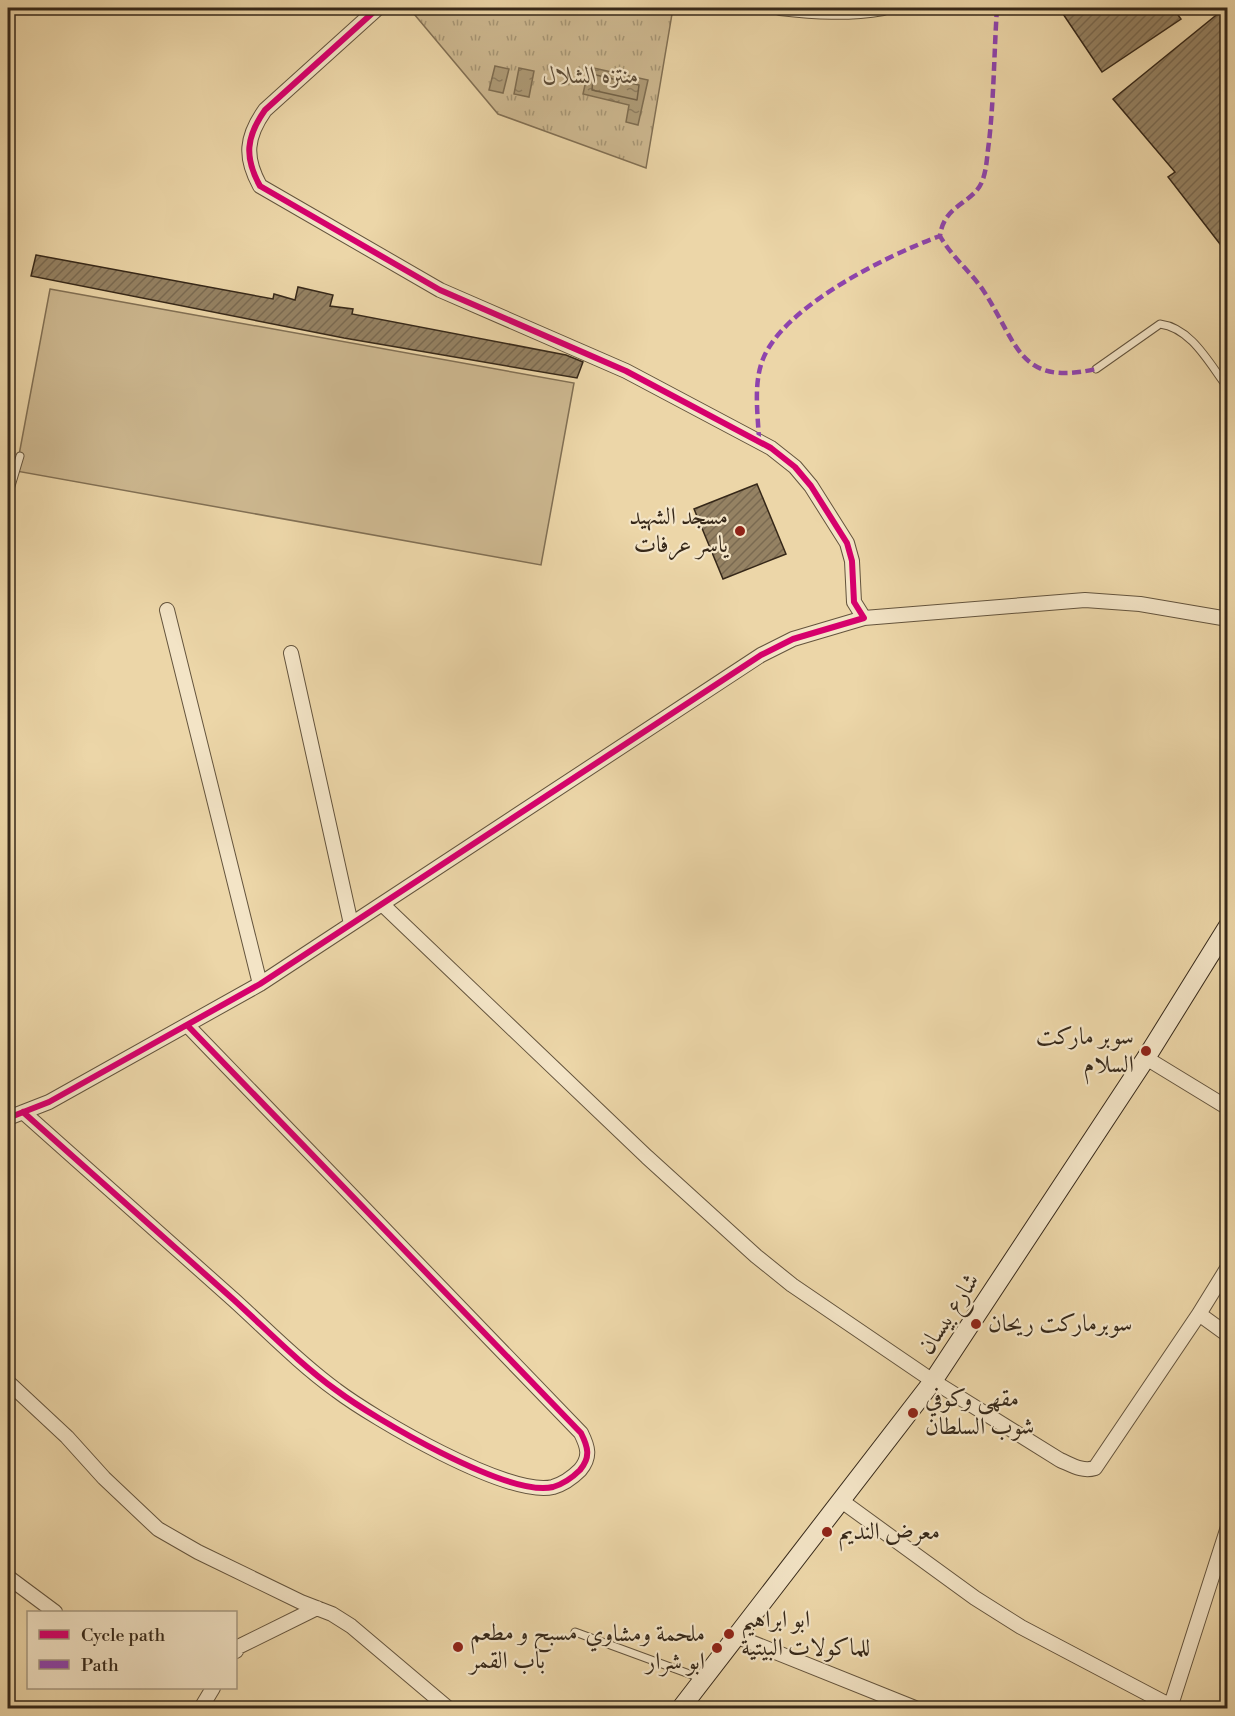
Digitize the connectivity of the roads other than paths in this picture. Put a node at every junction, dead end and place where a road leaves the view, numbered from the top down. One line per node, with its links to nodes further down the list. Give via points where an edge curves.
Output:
1 (378, 8): 9 (street, via 265,110 253,127 249,143 251,169 260,186 440,290 626,372 771,448 811,486 847,543 854,602)
2 (780, 8): 3 (street, via 858,12)
3 (883, 8)
4 (1096, 369): 5 (lane, via 1160,324 1174,326 1188,336)
5 (1227, 388)
6 (20, 456): 7 (lane)
7 (8, 496)
8 (167, 610): 15 (street)
9 (864, 618): 10 (street, via 1085,600 1140,604); 12 (street, via 794,639 761,655)
10 (1227, 619)
11 (291, 653): 13 (street)
12 (382, 904): 13 (street); 24 (street, via 756,1256)
13 (351, 924): 15 (street)
14 (1227, 926): 17 (street, شارع بيسان)
15 (260, 984): 16 (street)
16 (187, 1025): 19 (street, via 49,1102); 19 (street, via 581,1433 588,1457 580,1470 552,1487 518,1483 447,1455 335,1390)
17 (1146, 1058): 18 (street); 24 (street, شارع بيسان)
18 (1227, 1108)
19 (23, 1112): 20 (street)
20 (8, 1118)
21 (1227, 1267): 22 (street)
22 (1199, 1314): 23 (street); 24 (street, via 1095,1468 1088,1470 1060,1460)
23 (1227, 1335)
24 (933, 1381): 26 (street, شارع بيسان)
25 (8, 1382): 29 (street, via 158,1529)
26 (843, 1502): 32 (street, شارع بيسان); 36 (street, via 1021,1628)
27 (1227, 1527): 36 (street)
28 (8, 1577): 30 (street)
29 (317, 1608): 33 (street); 38 (street, via 351,1626)
30 (54, 1611)
31 (575, 1632): 34 (lane)
32 (738, 1637): 34 (street, شارع بيسان); 40 (street)
33 (237, 1649)
34 (706, 1680): 39 (street, شارع بيسان)
35 (212, 1689): 37 (street)
36 (1171, 1707)
37 (201, 1708)
38 (448, 1708)
39 (681, 1708)
40 (915, 1708)

